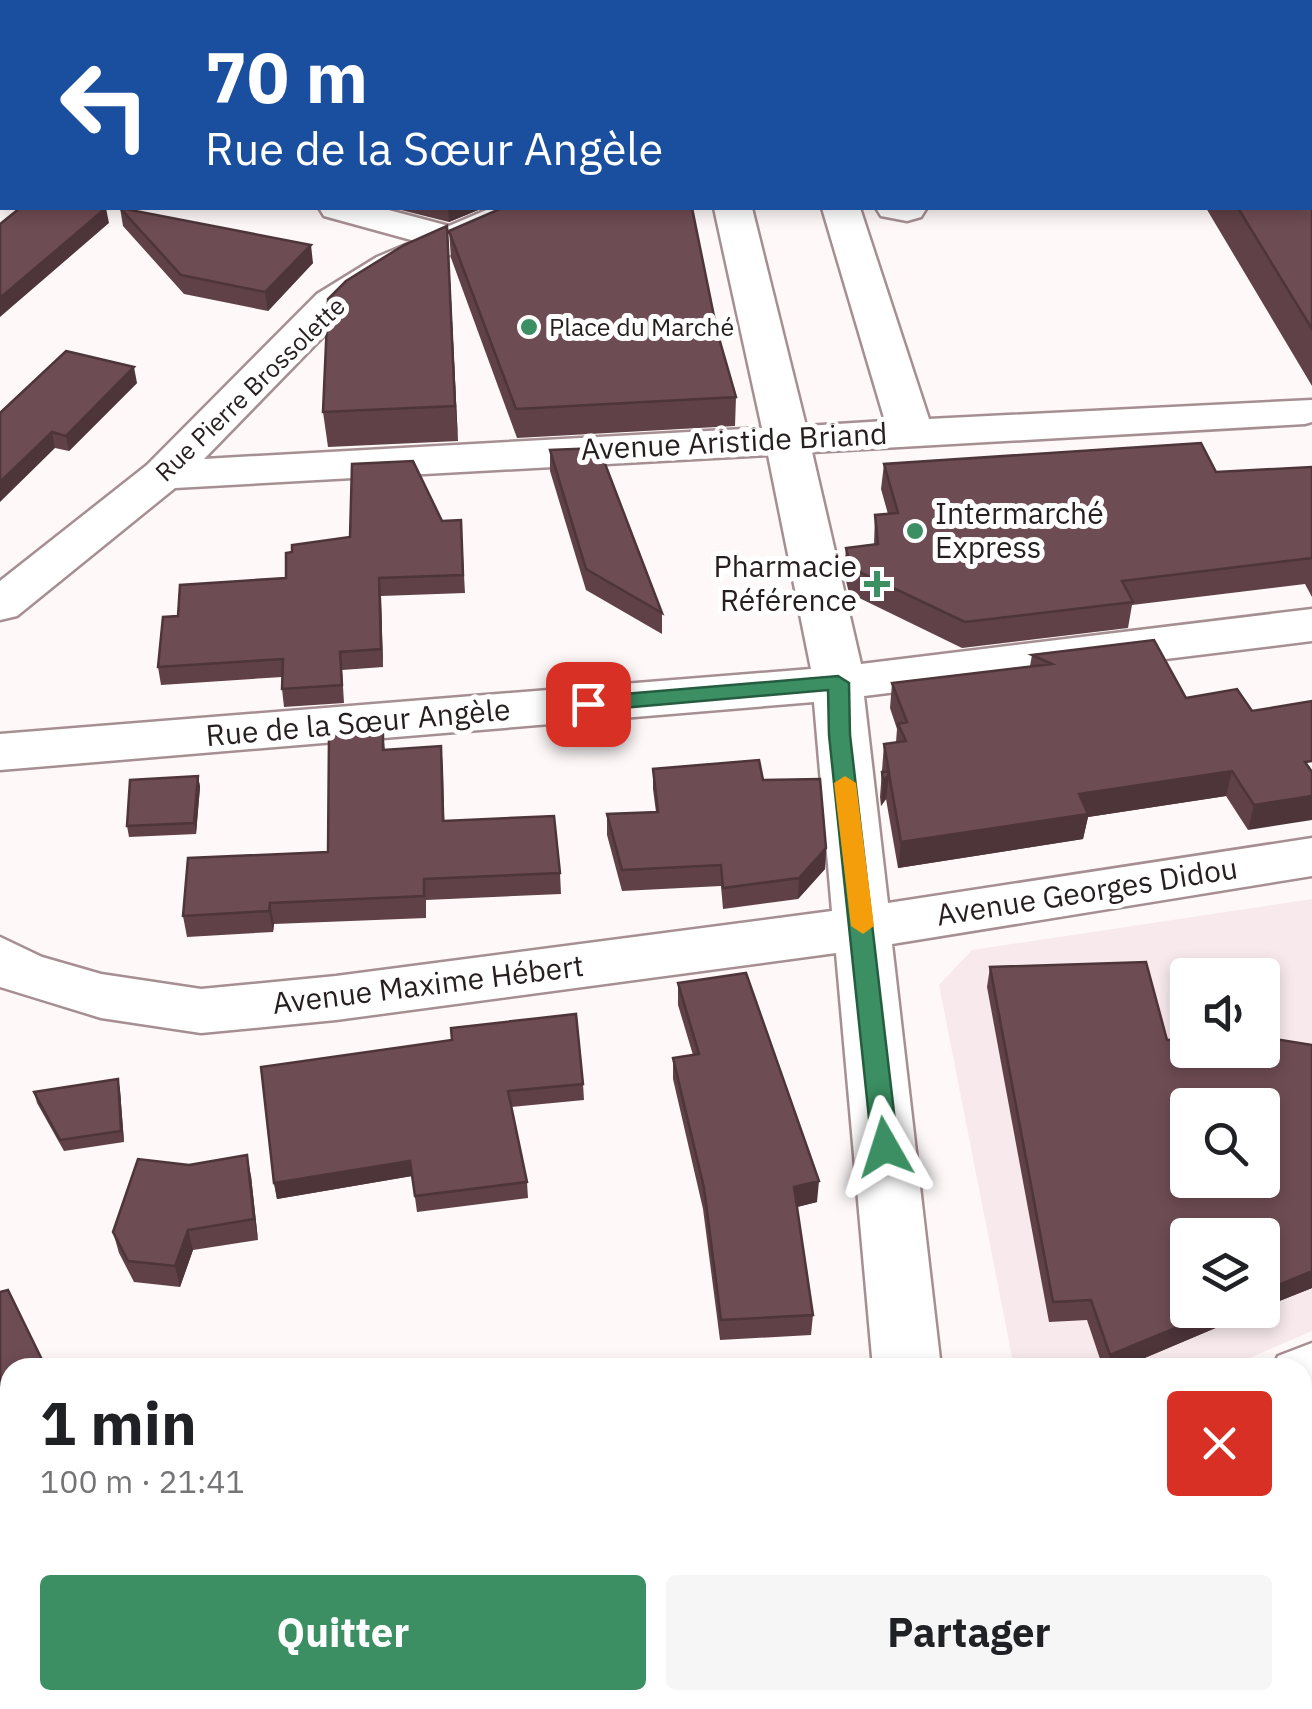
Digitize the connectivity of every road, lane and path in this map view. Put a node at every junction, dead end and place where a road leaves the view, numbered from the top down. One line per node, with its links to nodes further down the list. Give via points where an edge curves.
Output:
1 (345, 210): 5 (street)
2 (733, 210): 8 (street)
3 (842, 210): 7 (street)
4 (527, 215): 5 (street, Rue Pierre Brossolette)
5 (448, 238): 9 (street, Rue Pierre Brossolette, via 332,303)
6 (1305, 411): 7 (street, Avenue Aristide Briand)
7 (910, 432): 8 (street, Avenue Aristide Briand)
8 (783, 437): 9 (street, Avenue Aristide Briand); 12 (street)
9 (163, 475): 10 (street, Rue Pierre Brossolette)
10 (0, 605)
11 (1312, 625): 12 (street, Rue de la Sœur Angèle)
12 (838, 683): 13 (street, Rue de la Sœur Angèle); 15 (street)
13 (0, 752)
14 (1312, 857): 15 (street, Avenue Georges Didou)
15 (863, 927): 16 (street, Avenue Maxime Hébert, via 202,1011 101,996 23,972); 17 (street)
16 (0, 958)
17 (906, 1358)

